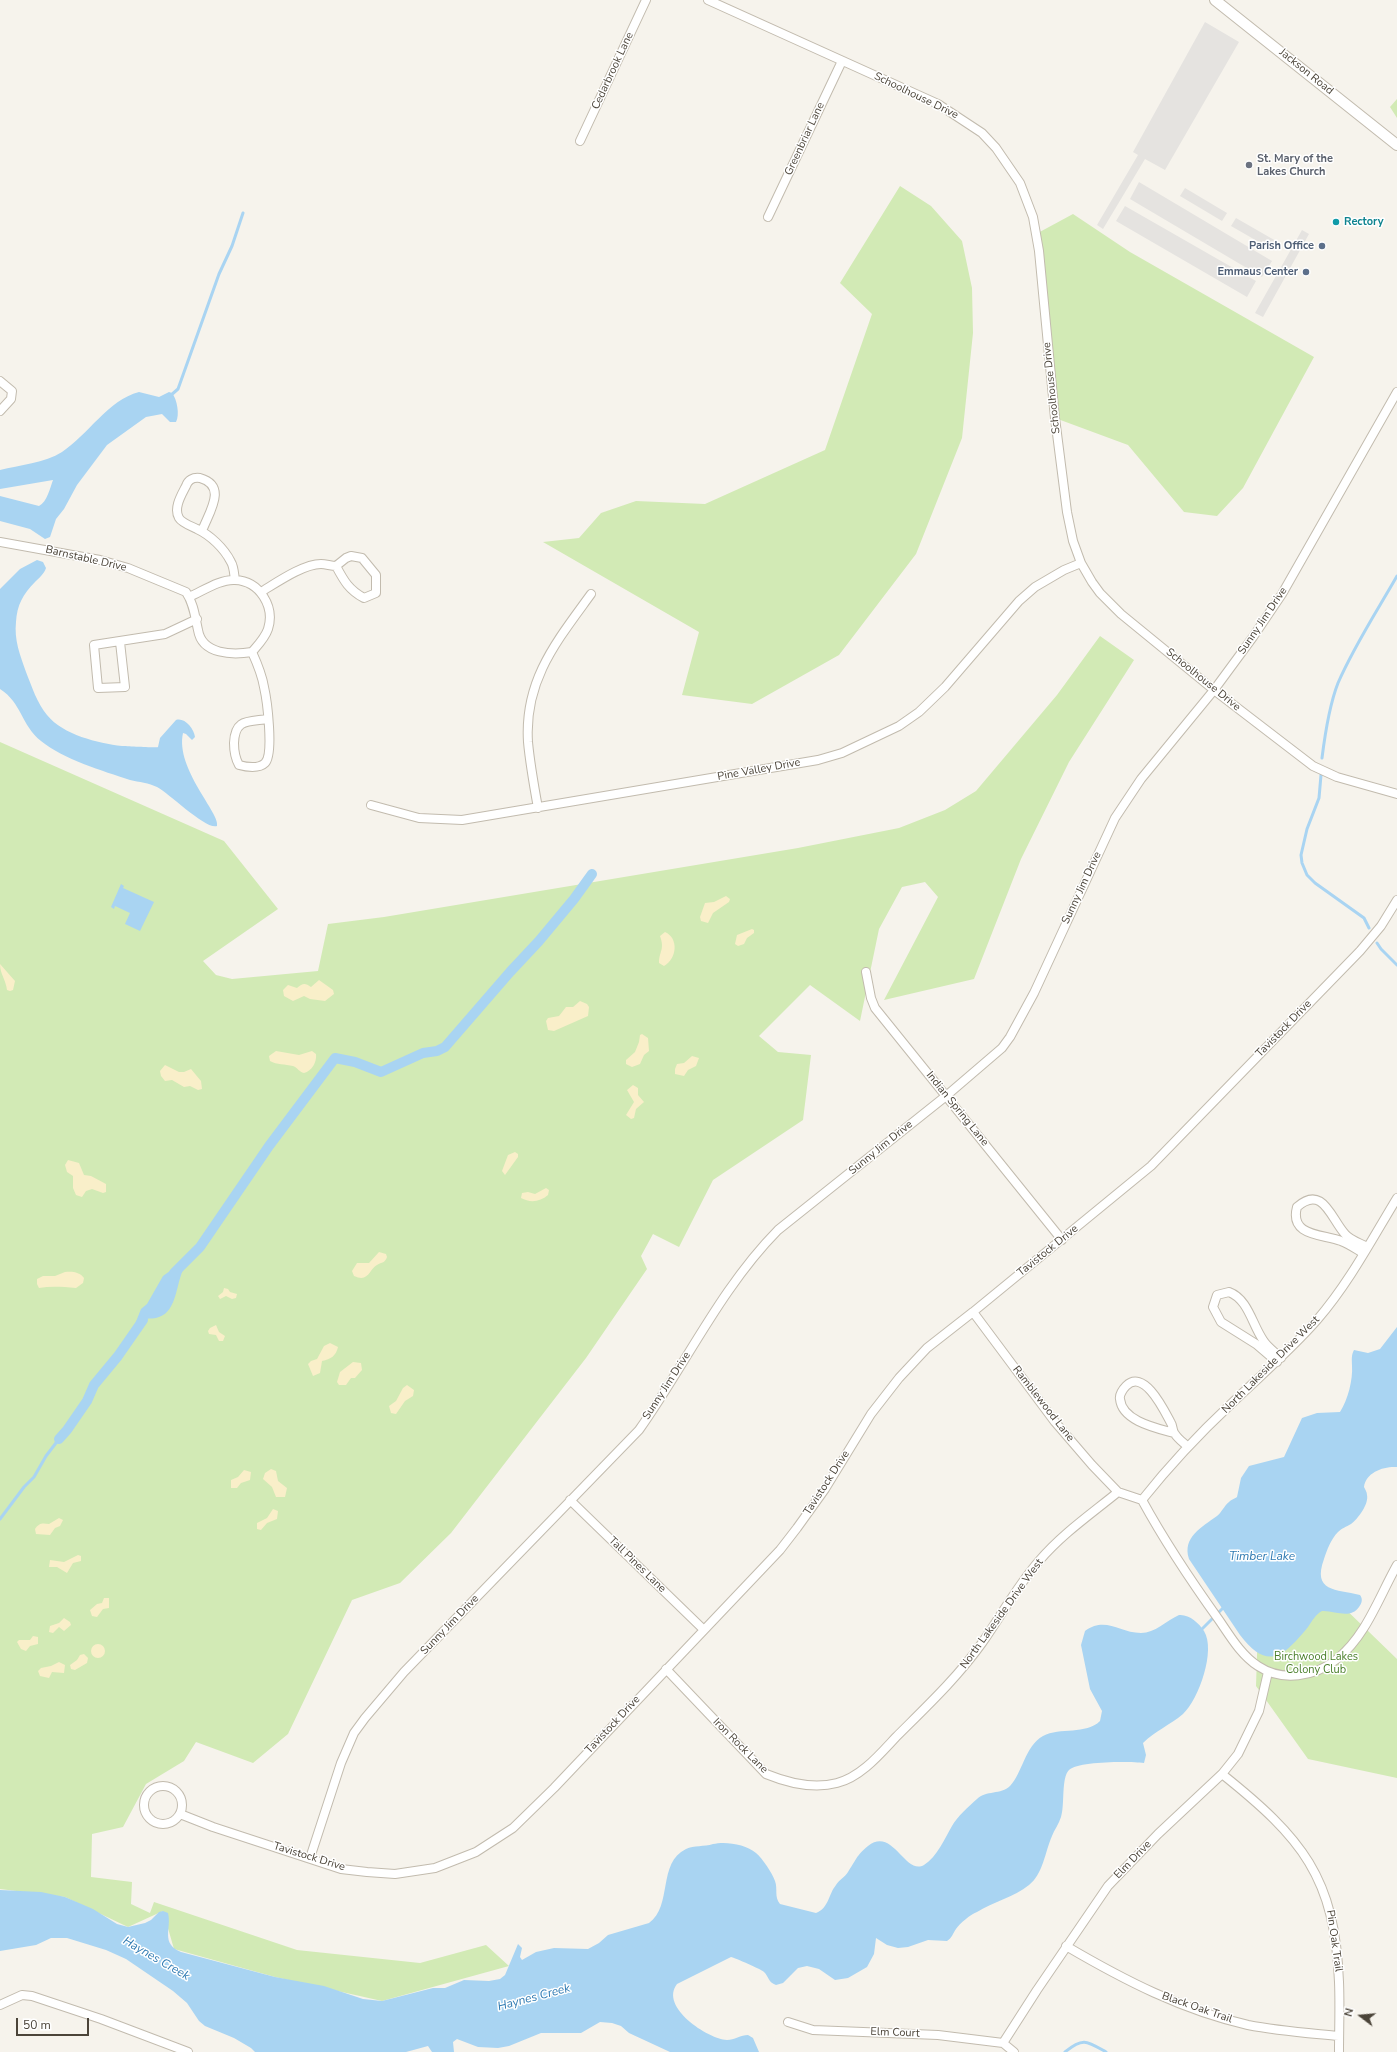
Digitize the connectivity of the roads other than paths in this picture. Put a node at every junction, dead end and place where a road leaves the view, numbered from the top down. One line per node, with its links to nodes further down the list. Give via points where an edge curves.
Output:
1 (646, 0): 5 (street, Cedarbrook Lane)
2 (708, 0): 4 (street, Schoolhouse Drive)
3 (1216, 0): 6 (street, Jackson Road)
4 (842, 61): 7 (street, Greenbriar Lane); 13 (street, Schoolhouse Drive, via 938,104 962,119 982,133 996,148 1020,183 1033,217 1039,251 1066,506 1073,541)
5 (580, 141)
6 (1397, 145)
7 (768, 218)
8 (0, 381): 10 (street, via 12,391 11,399)
9 (1397, 392): 22 (street, Sunny Jim Drive, via 1282,594)
10 (0, 411)
11 (202, 531): 11 (street, via 178,517 177,509 187,482 193,478 212,483 215,489 215,497); 15 (street, via 210,536 230,560)
12 (0, 542): 18 (street, Barnstable Drive, via 114,564 186,592)
13 (1081, 563): 22 (street, Schoolhouse Drive, via 1111,605); 26 (street, Pine Valley Drive, via 1035,587 1019,601 945,687 919,712 899,726 853,748 818,760)
14 (336, 566): 14 (street, via 346,558 362,558 376,575 376,593 364,598 352,592); 16 (street, via 320,564 309,567)
15 (235, 580): 16 (street); 18 (street, via 222,582)
16 (261, 592): 21 (street, via 269,605 270,619 267,631)
17 (591, 594): 26 (street, via 548,655 532,694 528,743)
18 (189, 597): 19 (street)
19 (198, 620): 20 (street, via 165,634); 21 (street, via 200,638 205,645 232,654)
20 (120, 642): 20 (street, via 125,687 98,688 94,645)
21 (252, 652): 23 (street, via 264,687)
22 (1214, 690): 24 (street, Schoolhouse Drive, via 1313,766); 29 (street, Sunny Jim Drive, via 1141,779 1115,818 1034,993 1010,1037 1002,1048)
23 (268, 719): 23 (street, via 247,722 236,728 234,749 239,765 265,764 268,758)
24 (1397, 794)
25 (371, 805): 26 (street, Pine Valley Drive, via 401,814 439,820 462,820)
26 (538, 808)
27 (1397, 900): 31 (street, Tavistock Drive, via 1381,926 1360,951 1162,1155)
28 (866, 972): 29 (street, Indian Spring Lane, via 875,1008)
29 (946, 1096): 31 (street, Indian Spring Lane); 38 (street, Sunny Jim Drive, via 811,1202 767,1241 727,1290 660,1401 639,1430)
30 (1397, 1198): 32 (street, North Lakeside Drive West)
31 (1062, 1240): 33 (street, Tavistock Drive)
32 (1365, 1250): 32 (street, via 1345,1234 1327,1207 1319,1200 1306,1200 1297,1207 1296,1218 1303,1230); 34 (street, North Lakeside Drive West, via 1339,1294)
33 (973, 1312): 37 (street, Ramblewood Lane, via 1055,1422); 41 (street, Tavistock Drive, via 927,1348 899,1378 871,1414 798,1528)
34 (1279, 1360): 34 (street, via 1221,1322 1213,1306 1217,1295 1229,1292 1240,1297 1263,1340); 36 (street, North Lakeside Drive West)
35 (1174, 1433): 35 (street, via 1158,1399 1145,1385 1137,1381 1130,1382 1119,1397 1122,1408 1135,1419); 36 (street)
36 (1188, 1447): 39 (street, North Lakeside Drive West)
37 (1118, 1492): 39 (street); 45 (street, North Lakeside Drive West, via 1056,1542 1038,1562 981,1644 938,1694 868,1765 848,1779)
38 (570, 1500): 41 (street, Tall Pines Lane); 47 (street, Sunny Jim Drive, via 404,1672 354,1733 341,1762)
39 (1142, 1500): 43 (street, via 1161,1536 1228,1633 1249,1659)
40 (1397, 1565): 43 (street, via 1359,1635 1338,1659 1308,1674 1287,1676)
41 (703, 1629): 42 (street, Tavistock Drive)
42 (666, 1669): 45 (street, Iron Rock Lane, via 766,1774 806,1785); 47 (street, Tavistock Drive, via 524,1818 476,1852 435,1868 395,1874 341,1869)
43 (1268, 1672): 44 (street, Elm Drive, via 1259,1711 1238,1754)
44 (1222, 1774): 48 (street, Elm Drive, via 1158,1834 1108,1886); 51 (street, Pin Oak Trail, via 1277,1821 1317,1874 1334,1922 1339,1982)
45 (833, 1784)
46 (180, 1814): 46 (street, via 172,1822 159,1824 148,1817 145,1811 148,1793 159,1787 171,1788 182,1801); 47 (street, Tavistock Drive)
47 (310, 1858)
48 (1066, 1946): 51 (street, Black Oak Trail, via 1113,1974 1188,2008 1250,2025); 52 (street, Elm Drive)
49 (0, 2005): 53 (street, via 22,1995 32,1996)
50 (788, 2022): 52 (street, Elm Court, via 813,2030 938,2035)
51 (1339, 2036): 55 (street, Pin Oak Trail)
52 (1003, 2043): 54 (street)
53 (188, 2052)
54 (1014, 2052)
55 (1339, 2052)

